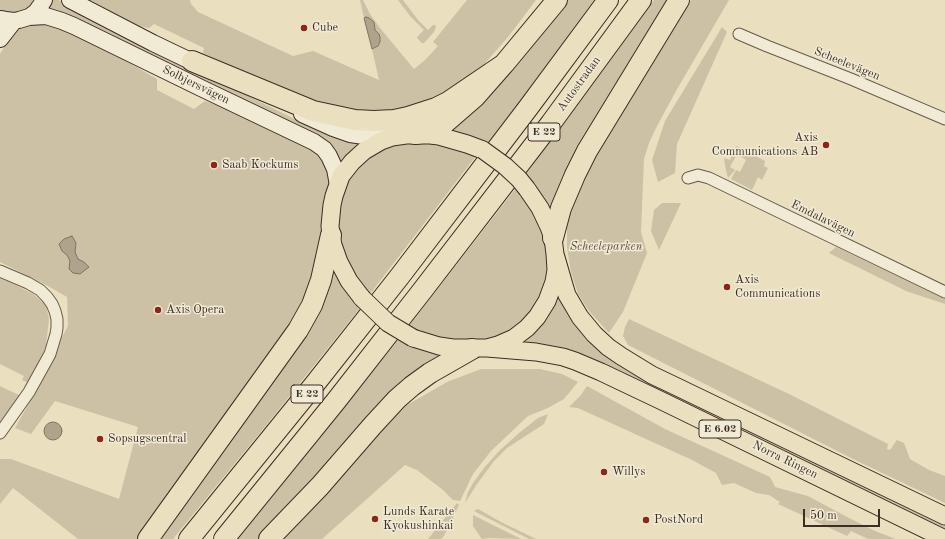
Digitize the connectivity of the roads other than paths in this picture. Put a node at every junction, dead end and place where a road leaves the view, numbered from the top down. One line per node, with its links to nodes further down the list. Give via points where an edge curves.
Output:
1 (44, 0): 7 (main road, via 38,8)
2 (70, 0): 10 (main road, Solbjersvägen)
3 (557, 0): 11 (highway)
4 (608, 0): 25 (highway, E 22, via 422,247)
5 (641, 0): 26 (highway, Autostradan / E 22, via 444,263)
6 (679, 0): 18 (highway, via 587,151 561,208)
7 (14, 19): 9 (main road); 16 (main road, Solbjersvägen, via 46,16 62,21 314,142 324,148 329,156)
8 (739, 34): 12 (street, Scheelevägen)
9 (0, 39)
10 (192, 61): 11 (highway, via 313,111 355,120 394,120 436,108); 14 (main road, Solbjersvägen, via 346,133)
11 (504, 64): 13 (highway, via 475,98 445,123)
12 (945, 119)
13 (415, 134): 14 (main road, Norra Ringen); 18 (main road, Norra Ringen, bridge, via 439,136 467,144 483,150 505,166 519,179 540,208)
14 (392, 137): 16 (main road, Norra Ringen, via 377,143 356,157)
15 (688, 178): 20 (street, Emdalavägen, via 709,178)
16 (338, 185): 17 (main road, Norra Ringen, via 332,206)
17 (331, 235): 21 (main road, Norra Ringen, bridge, via 339,262 349,281 362,298 388,323 413,338 439,346); 24 (highway, via 321,280 312,305 298,330)
18 (554, 246): 21 (main road, via 554,282 538,316 514,338 498,345); 23 (main road, Norra Ringen / E 6.02, via 567,296 594,334 621,356 665,381)
19 (0, 271): 22 (street, via 40,290 52,304 57,319 50,354 29,392)
20 (945, 292)
21 (479, 348): 27 (highway, via 430,373 397,399); 28 (main road, Norra Ringen / E 6.02, via 536,352 575,361 669,404)
22 (0, 433)
23 (945, 516)
24 (148, 539)
25 (189, 539)
26 (224, 539)
27 (269, 539)
28 (945, 539)

